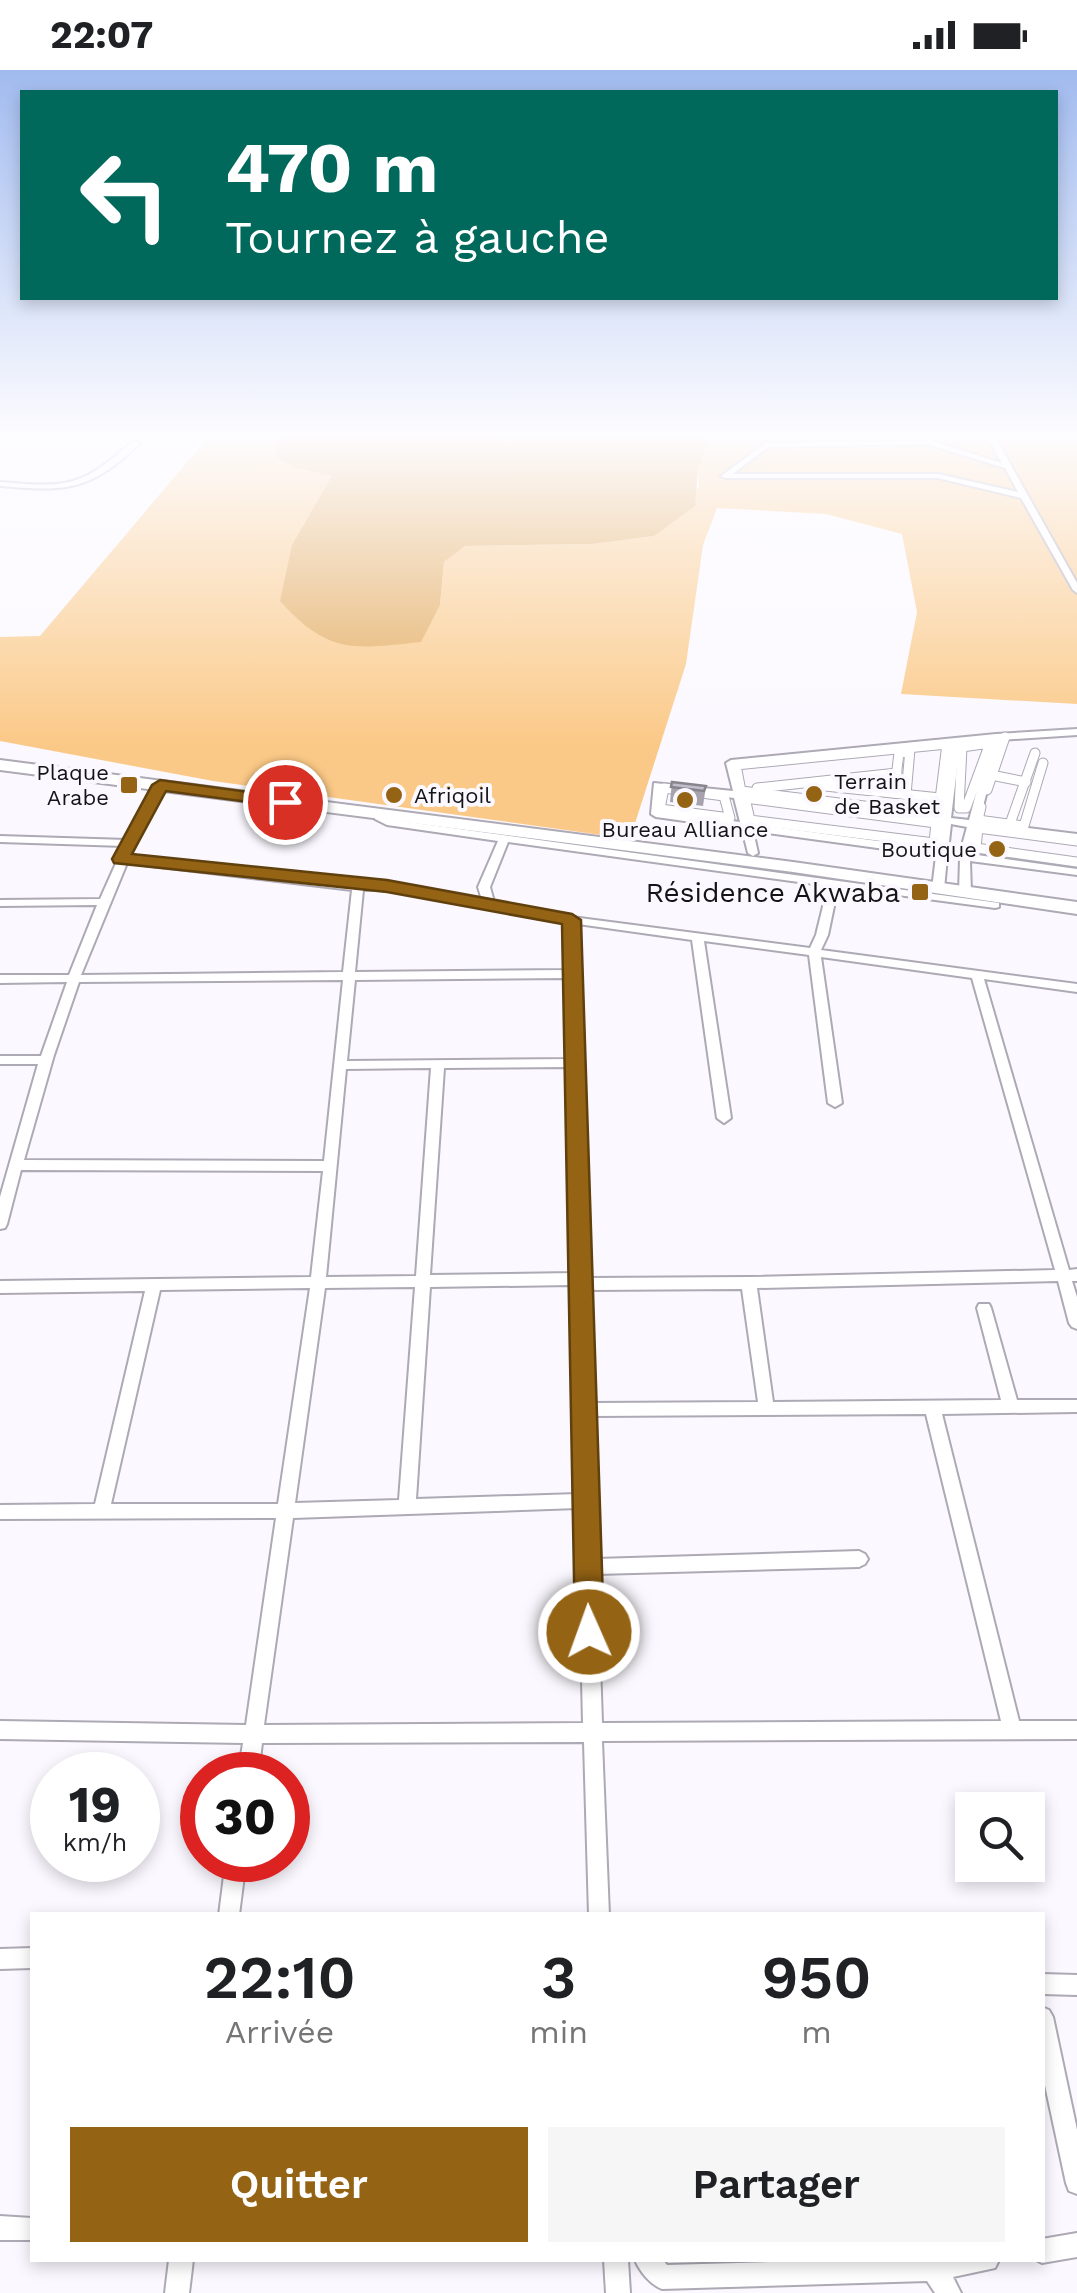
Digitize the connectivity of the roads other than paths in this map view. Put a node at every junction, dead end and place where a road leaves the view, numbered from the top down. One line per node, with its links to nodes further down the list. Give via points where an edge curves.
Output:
1 (1048, 539): 2 (street)
2 (1077, 590)
3 (1077, 732): 4 (street)
4 (997, 739): 4 (street, via 966,808 957,807 962,747); 5 (street); 12 (street); 28 (street)
5 (956, 741): 17 (street, via 732,763); 26 (street)
6 (910, 750): 11 (street, via 899,753); 17 (street, via 736,766); 19 (street); 21 (street, via 947,744)
7 (1035, 753): 13 (street)
8 (0, 754): 38 (main road)
9 (1043, 762): 30 (street)
10 (0, 765): 15 (main road)
11 (897, 773): 14 (street); 18 (street)
12 (991, 775): 13 (street); 29 (street, via 978,820)
13 (1026, 782): 29 (street)
14 (801, 783): 16 (street); 17 (street)
15 (160, 785): 25 (main road); 36 (street)
16 (833, 786): 18 (street); 23 (street)
17 (740, 792): 23 (street); 26 (street); 27 (street); 27 (street, via 658,785 656,814)
18 (894, 793): 19 (street)
19 (906, 794): 21 (street)
20 (724, 796): 20 (street, via 730,818 660,809 664,788)
21 (940, 798): 23 (street, via 938,815)
22 (760, 800): 24 (street); 27 (street); 27 (street, via 745,798)
23 (831, 802)
24 (846, 812): 31 (street); 32 (street); 32 (street, via 936,823 934,842)
25 (380, 813): 35 (street, via 391,823); 43 (main road)
26 (947, 820): 28 (street); 37 (street)
27 (751, 823): 31 (street); 37 (street); 38 (street)
28 (974, 824): 33 (street); 39 (street)
29 (1010, 824): 30 (street)
30 (1024, 826): 33 (street)
31 (837, 830): 32 (street)
32 (848, 832)
33 (1073, 838): 41 (street); 41 (street, via 978,828 976,848)
34 (0, 840): 36 (street)
35 (504, 840): 42 (street); 49 (street, via 484,887)
36 (129, 842): 40 (street)
37 (944, 851): 39 (street); 43 (street)
38 (753, 853): 43 (main road)
39 (965, 854): 41 (street); 45 (street)
40 (121, 859): 44 (street); 48 (street)
41 (1072, 864)
42 (834, 882): 50 (street); 54 (street)
43 (938, 883): 45 (main road)
44 (358, 886): 49 (street); 57 (street)
45 (965, 886): 46 (main road); 51 (main road)
46 (1077, 894)
47 (0, 902): 48 (street)
48 (102, 902): 59 (street)
49 (488, 902): 52 (street)
50 (995, 905)
51 (1077, 908)
52 (572, 920): 53 (street); 55 (street)
53 (697, 936): 54 (street); 67 (street)
54 (814, 952): 56 (street); 66 (street)
55 (574, 974): 57 (street); 64 (street)
56 (976, 974): 60 (street); 72 (street)
57 (347, 977): 59 (street); 65 (street)
58 (0, 979): 59 (street)
59 (74, 979): 62 (street)
60 (1077, 988)
61 (0, 1060): 62 (street)
62 (45, 1060): 69 (street)
63 (438, 1064): 64 (street); 65 (street); 73 (street)
64 (575, 1064): 74 (street)
65 (339, 1065): 70 (street)
66 (835, 1103)
67 (724, 1118)
68 (0, 1152): 69 (street)
69 (16, 1159): 70 (street); 71 (street)
70 (327, 1166): 75 (street)
71 (0, 1224)
72 (1069, 1276): 76 (street); 80 (street)
73 (422, 1281): 74 (street); 75 (street); 87 (street)
74 (579, 1282): 76 (street); 85 (street)
75 (318, 1283): 77 (street); 88 (street)
76 (749, 1283): 81 (street)
77 (154, 1285): 78 (street); 90 (street)
78 (0, 1287)
79 (984, 1308): 83 (street)
80 (1077, 1323)
81 (766, 1405): 84 (street); 85 (street)
82 (1077, 1406): 83 (street)
83 (1011, 1407): 84 (street)
84 (933, 1408): 95 (street)
85 (587, 1410): 86 (street)
86 (583, 1501): 87 (street); 92 (street)
87 (407, 1506): 88 (street)
88 (283, 1511): 90 (street); 97 (street)
89 (0, 1512): 90 (street)
90 (101, 1512)
91 (859, 1560): 92 (street)
92 (588, 1567): 94 (street)
93 (0, 1730): 97 (street)
94 (592, 1730): 95 (street); 97 (street); 101 (street)
95 (1012, 1730): 96 (street)
96 (1077, 1730)
97 (253, 1734): 98 (street)
98 (251, 1752)
99 (233, 1882): 100 (street)
100 (229, 1912)
101 (598, 1912)
102 (30, 1958): 103 (street)
103 (0, 1959)
104 (1045, 1984): 105 (street)
105 (1077, 1984)
106 (1045, 2031): 107 (street)
107 (1077, 2183)
108 (0, 2228): 109 (street)
109 (30, 2228)
110 (1077, 2245): 111 (street)
111 (1045, 2250)
112 (181, 2262): 117 (street)
113 (616, 2262): 118 (street)
114 (650, 2262): 116 (street, via 662,2277)
115 (974, 2262): 116 (street)
116 (933, 2269): 119 (street)
117 (177, 2293)
118 (618, 2293)
119 (949, 2293)

